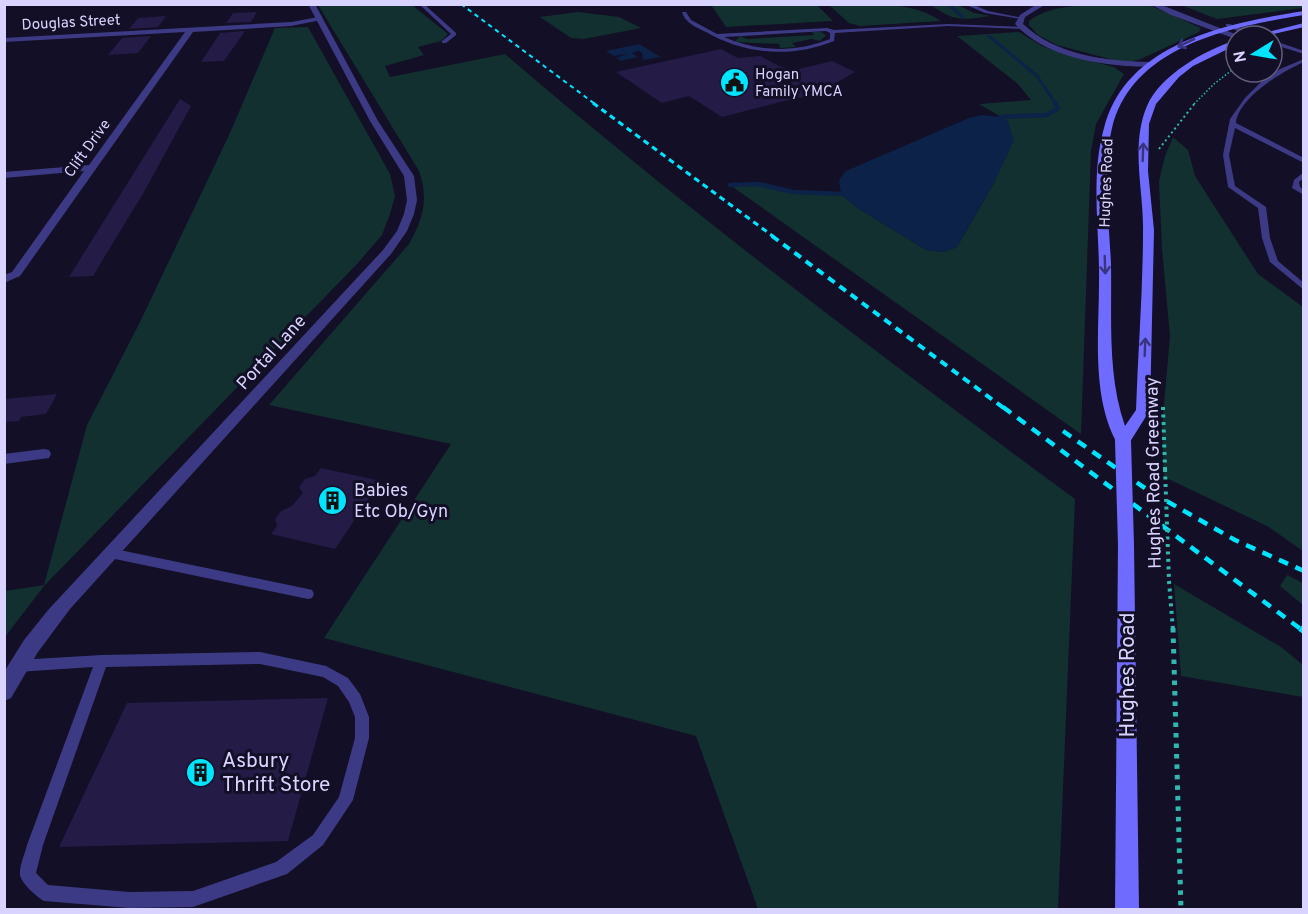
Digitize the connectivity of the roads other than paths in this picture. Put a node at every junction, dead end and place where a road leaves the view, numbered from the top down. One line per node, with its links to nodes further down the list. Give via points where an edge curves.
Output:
1 (311, 4): 10 (street, Portal Lane)
2 (421, 4): 22 (lane, via 454,34)
3 (966, 4): 9 (lane)
4 (1043, 4): 9 (street)
5 (1153, 4): 17 (street)
6 (1173, 4): 13 (street)
7 (684, 13): 19 (lane, via 689,21)
8 (1304, 13): 11 (main road, Hughes Road)
9 (1021, 18): 14 (street, via 1019,24)
10 (319, 19): 15 (street, Douglas Street); 43 (street, Portal Lane, via 374,121 409,176 412,200 402,231)
11 (1264, 24)
12 (1303, 26): 16 (main road)
13 (1224, 27)
14 (1023, 28): 18 (lane, via 948,25); 29 (street, via 1052,47)
15 (192, 29): 20 (street, Douglas Street); 34 (street, Clift Drive)
16 (1284, 30)
17 (1222, 31): 30 (main road, Hughes Road, one-way to 30, via 1198,38)
18 (833, 32): 19 (lane, via 827,29); 19 (lane, via 832,40 823,44 790,51 741,46)
19 (716, 36)
20 (16, 39): 21 (street, Douglas Street); 25 (street)
21 (4, 40)
22 (444, 42)
23 (1284, 46): 27 (lane)
24 (1224, 48): 40 (main road, Hughes Road, one-way to 24, via 1143,410 1149,230 1143,171 1145,124 1152,104 1176,75)
25 (4, 49)
26 (1284, 52): 28 (lane)
27 (1304, 53)
28 (1304, 59): 32 (lane, via 1252,91)
29 (1115, 64): 30 (street); 31 (street)
30 (1149, 64): 31 (main road, Hughes Road)
31 (1135, 76): 40 (main road, Hughes Road, one-way to 40, via 1118,99 1108,127 1103,198 1111,402)
32 (1233, 124): 33 (lane); 39 (lane, via 1226,154 1232,187 1262,207 1274,262)
33 (1304, 161)
34 (91, 168): 36 (street); 38 (street, Clift Drive, via 16,274)
35 (1304, 174): 37 (lane, via 1296,180 1296,188)
36 (4, 175)
37 (1304, 193)
38 (4, 280)
39 (1304, 288)
40 (1123, 441): 48 (main road, Hughes Road, bridge)
41 (44, 454): 42 (street)
42 (4, 459)
43 (110, 553): 44 (lane); 46 (street, Portal Lane, via 45,627)
44 (308, 594)
45 (102, 661): 45 (lane, via 35,845 28,874 44,893 129,900 193,898 280,868 318,840 346,800 362,738 362,717 343,682 326,672 260,658); 46 (lane)
46 (17, 666): 47 (street, Portal Lane)
47 (4, 692)
48 (1127, 909)

